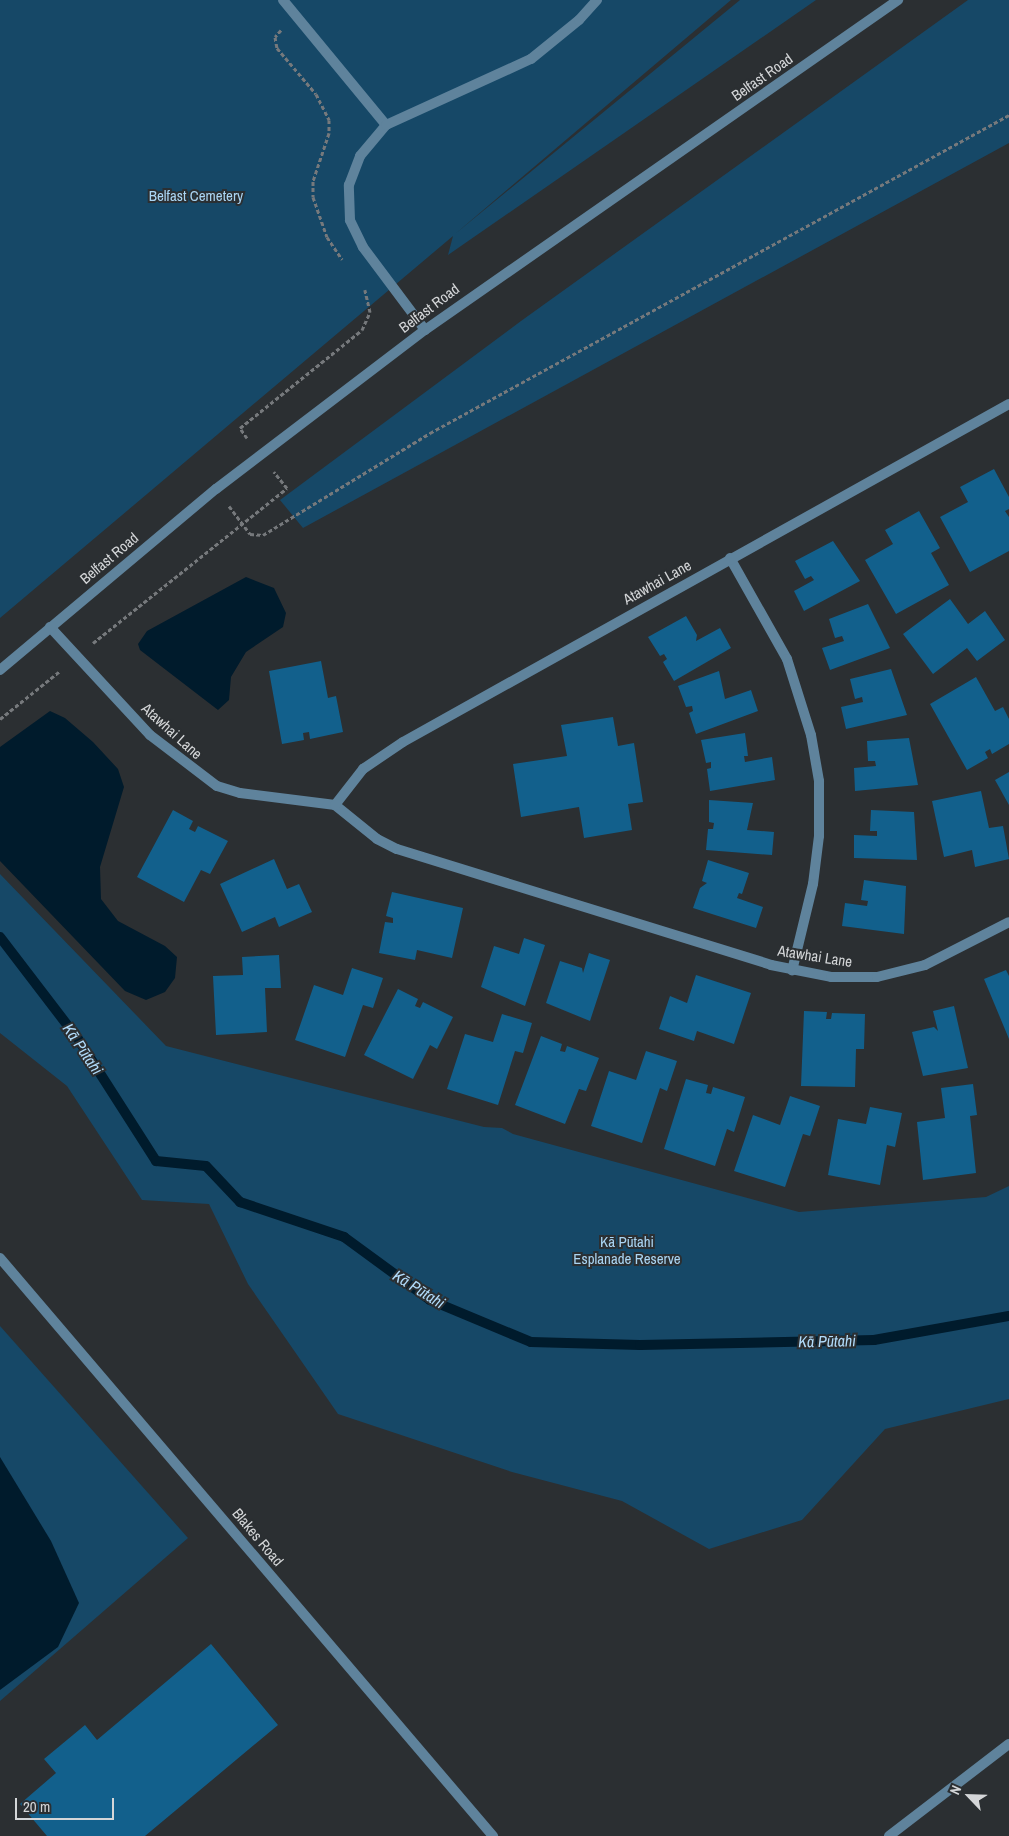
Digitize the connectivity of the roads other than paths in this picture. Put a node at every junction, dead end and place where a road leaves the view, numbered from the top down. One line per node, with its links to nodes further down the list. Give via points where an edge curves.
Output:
1 (284, 0): 4 (street)
2 (597, 0): 4 (street, via 531,59)
3 (898, 0): 5 (street, Belfast Road)
4 (386, 125): 5 (street, via 370,142 353,171 350,220 362,247)
5 (424, 330): 8 (street, Belfast Road, via 216,489)
6 (1009, 404): 7 (street, Atawhai Lane)
7 (730, 558): 10 (street, Atawhai Lane, via 403,742 363,769); 12 (street, via 787,659 809,727 819,781 819,836 813,884)
8 (50, 627): 9 (street, Belfast Road); 10 (street, Atawhai Lane, via 150,735 196,773 240,793)
9 (0, 670)
10 (335, 805): 12 (street, Atawhai Lane, via 377,839 397,849)
11 (1009, 922): 12 (street, Atawhai Lane, via 962,948 900,972 854,978)
12 (792, 971)
13 (0, 1258): 16 (street, Blakes Road)
14 (1009, 1744): 15 (street)
15 (893, 1835)
16 (493, 1836)

